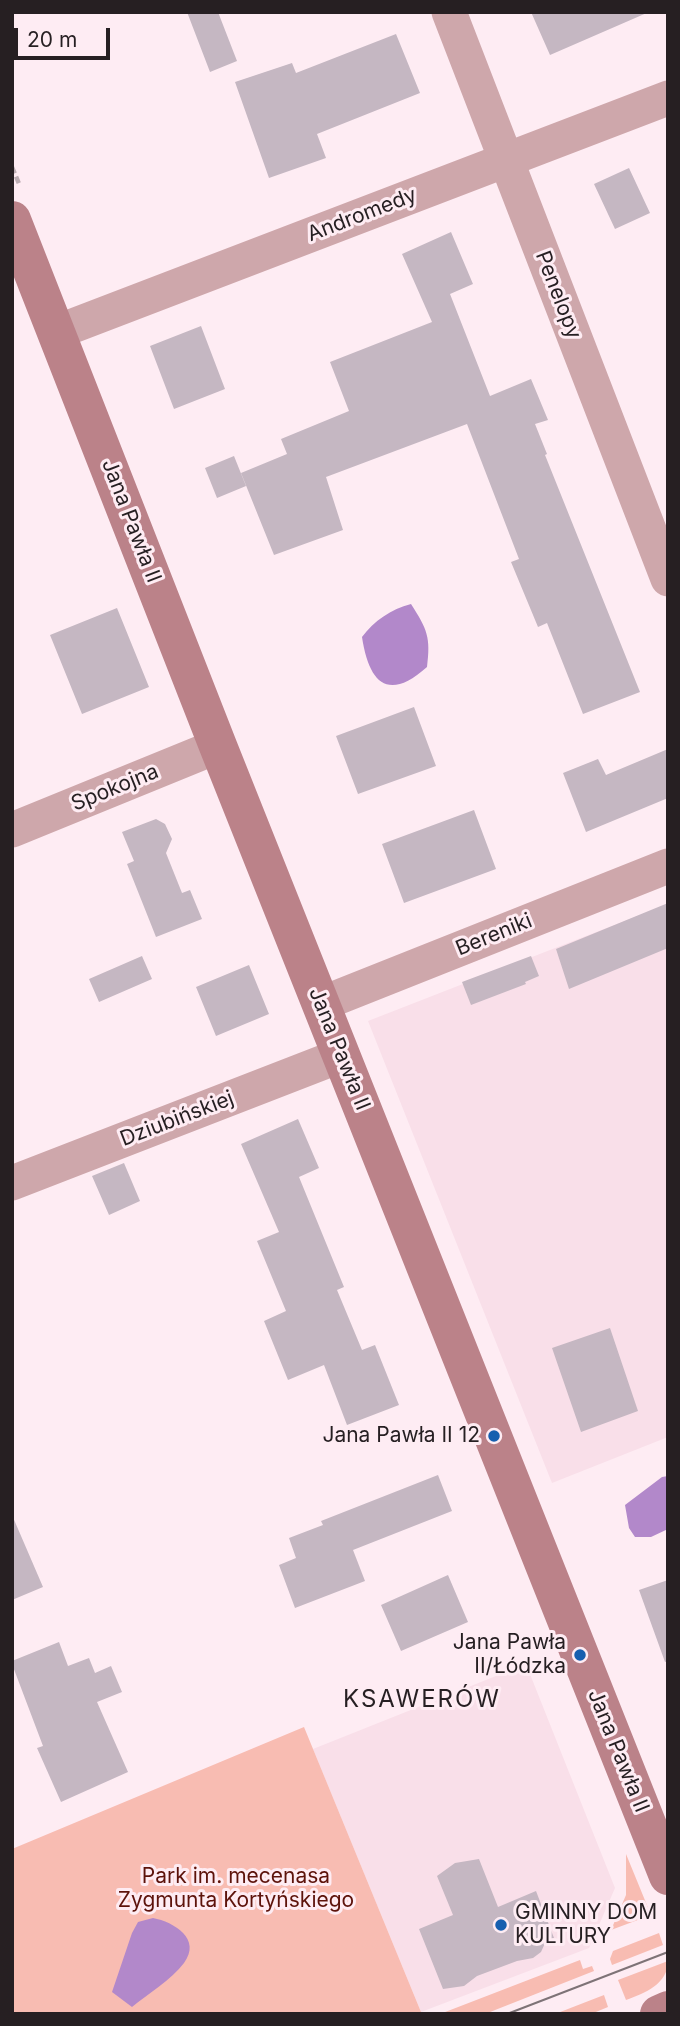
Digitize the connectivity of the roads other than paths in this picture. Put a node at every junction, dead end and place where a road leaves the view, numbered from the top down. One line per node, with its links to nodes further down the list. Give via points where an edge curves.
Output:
1 (449, 12): 3 (street, Penelopy)
2 (668, 98): 3 (street, Andromedy)
3 (506, 160): 5 (street, Andromedy); 6 (street, Penelopy)
4 (12, 220): 5 (street, Jana Pawła II)
5 (57, 332): 7 (street, Jana Pawła II)
6 (668, 579)
7 (218, 746): 8 (street, Spokojna); 10 (street, Jana Pawła II)
8 (12, 830)
9 (668, 866): 10 (street, Bereniki)
10 (321, 1004): 11 (street, Jana Pawła II)
11 (342, 1055): 12 (street, Dziubińskiej); 13 (street, Jana Pawła II)
12 (12, 1183)
13 (668, 1876)
14 (668, 2011): 15 (street)
15 (659, 2014)

